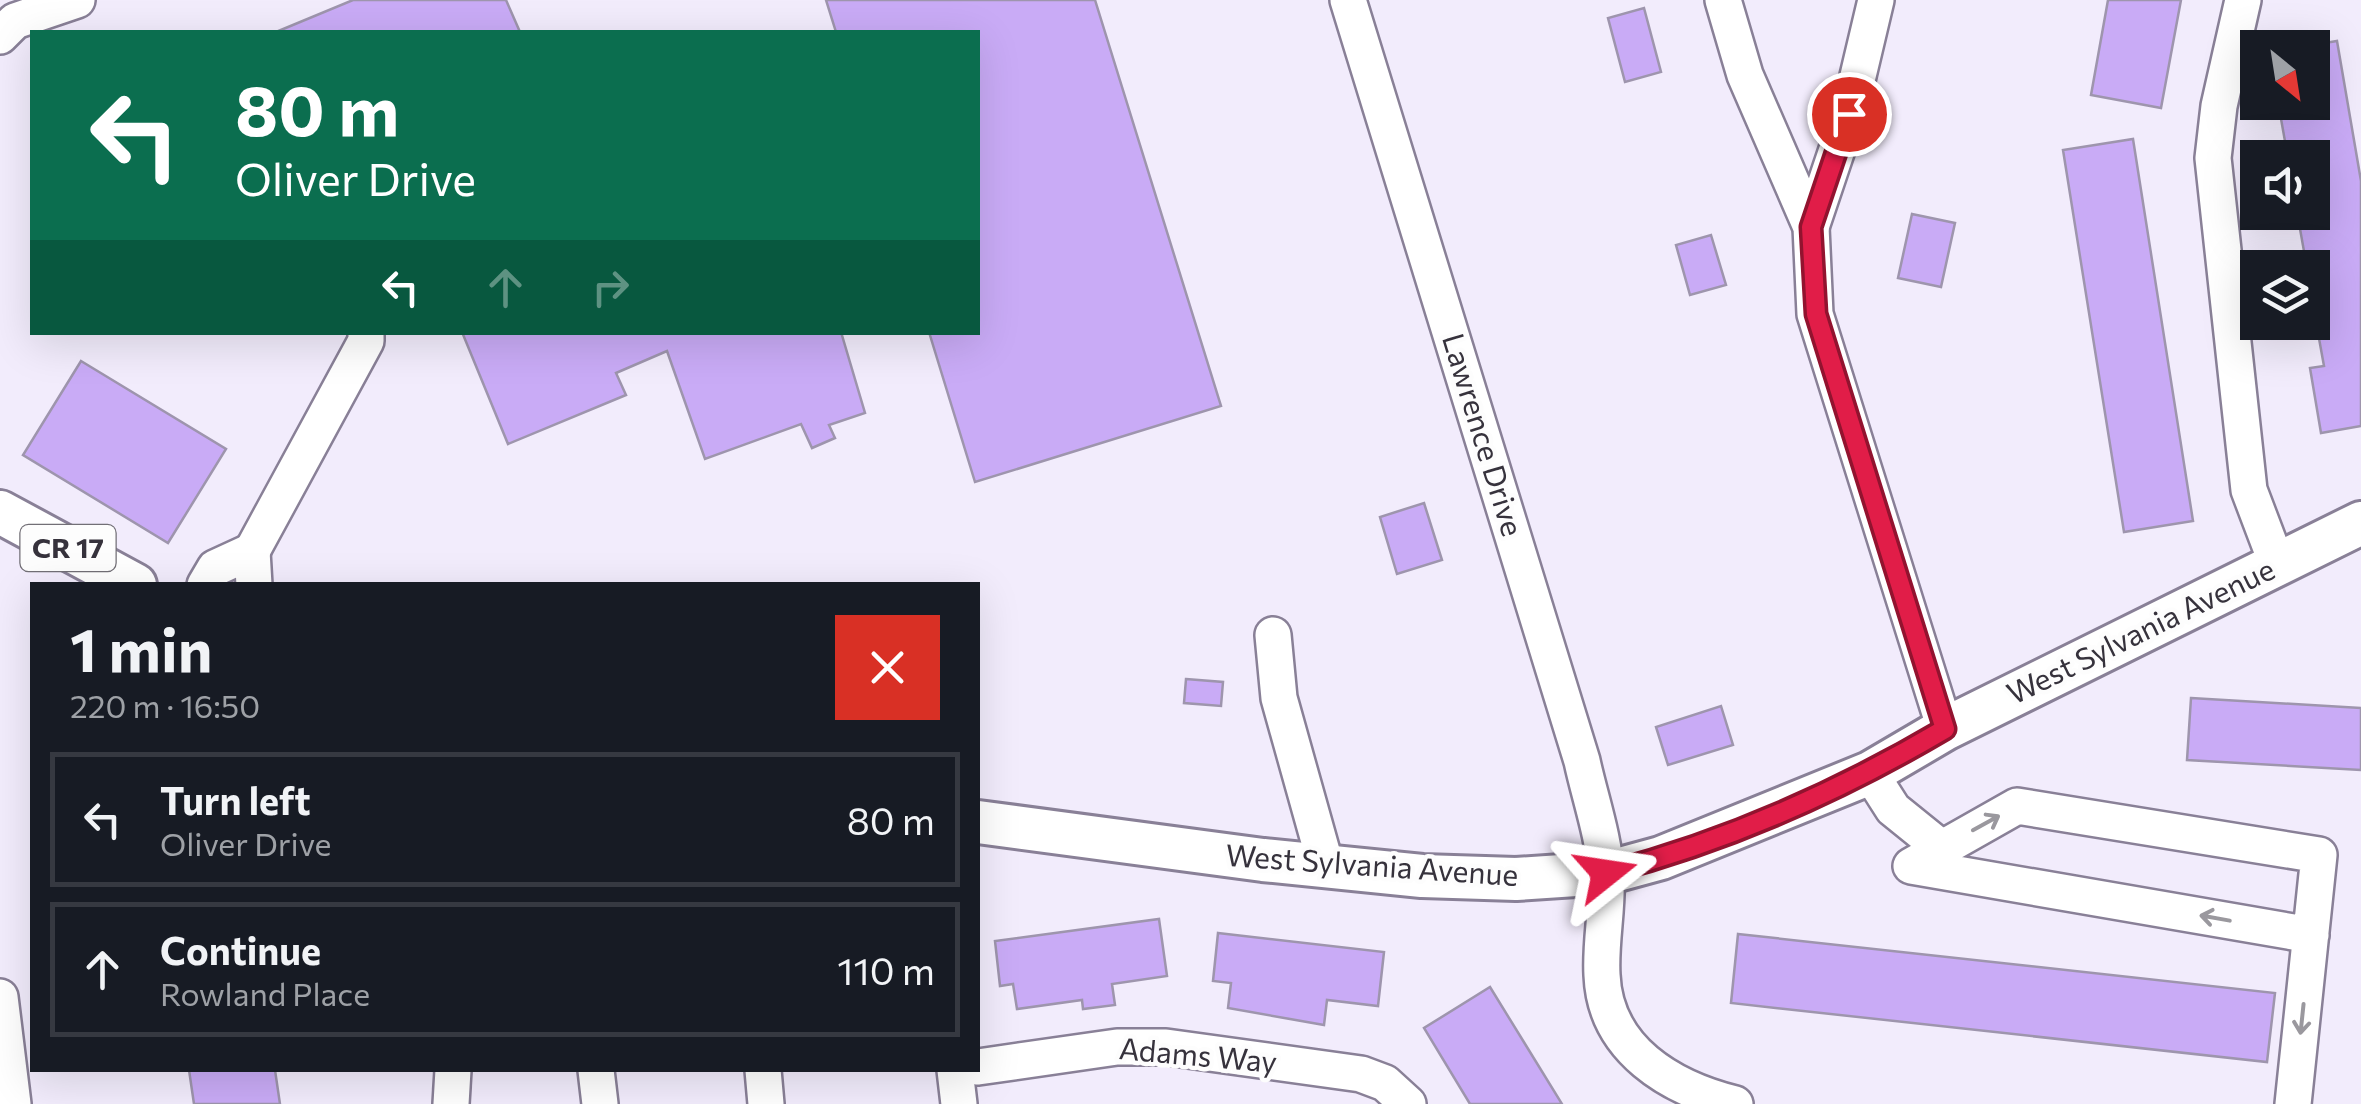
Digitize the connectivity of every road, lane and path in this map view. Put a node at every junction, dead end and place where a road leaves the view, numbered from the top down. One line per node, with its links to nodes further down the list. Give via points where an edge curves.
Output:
1 (77, 0): 6 (street, via 15,21)
2 (1348, 0): 21 (street, Lawrence Drive, via 1582,761)
3 (1723, 0): 7 (street, via 1745,75)
4 (1876, 0): 7 (street, via 1849,114)
5 (2242, 0): 11 (street, via 2214,158 2250,490)
6 (0, 36)
7 (1811, 227): 16 (street, via 1816,314)
8 (366, 335): 12 (street)
9 (0, 512): 13 (main road, CR 17)
10 (2361, 523): 11 (main road, West Sylvania Avenue)
11 (2277, 564): 16 (main road, West Sylvania Avenue)
12 (253, 568): 14 (street, via 215,568)
13 (129, 582)
14 (207, 582)
15 (1274, 635): 20 (street, via 1279,698)
16 (1945, 729): 17 (main road, West Sylvania Avenue)
17 (1870, 772): 19 (street, via 1893,809); 21 (main road, West Sylvania Avenue, via 1661,858)
18 (980, 822): 20 (main road, West Sylvania Avenue)
19 (1940, 848): 22 (street, one-way to 19, via 1911,866); 22 (street, one-way to 22, via 2017,806 2319,855)
20 (1326, 866): 21 (main road, West Sylvania Avenue, via 1499,879)
21 (1606, 873): 35 (street, Lawrence Drive, via 1602,978 1622,1033 1650,1069 1693,1094)
22 (2311, 935): 36 (street, one-way to 36)
23 (0, 997): 29 (street)
24 (980, 1067): 34 (street, Adams Way, via 1117,1046 1166,1047 1362,1074)
25 (452, 1072): 30 (street)
26 (596, 1072): 31 (street)
27 (763, 1072): 32 (street)
28 (955, 1072): 33 (street)
29 (14, 1104)
30 (451, 1104)
31 (600, 1104)
32 (766, 1104)
33 (959, 1104)
34 (1408, 1104)
35 (1735, 1104)
36 (2293, 1104)

